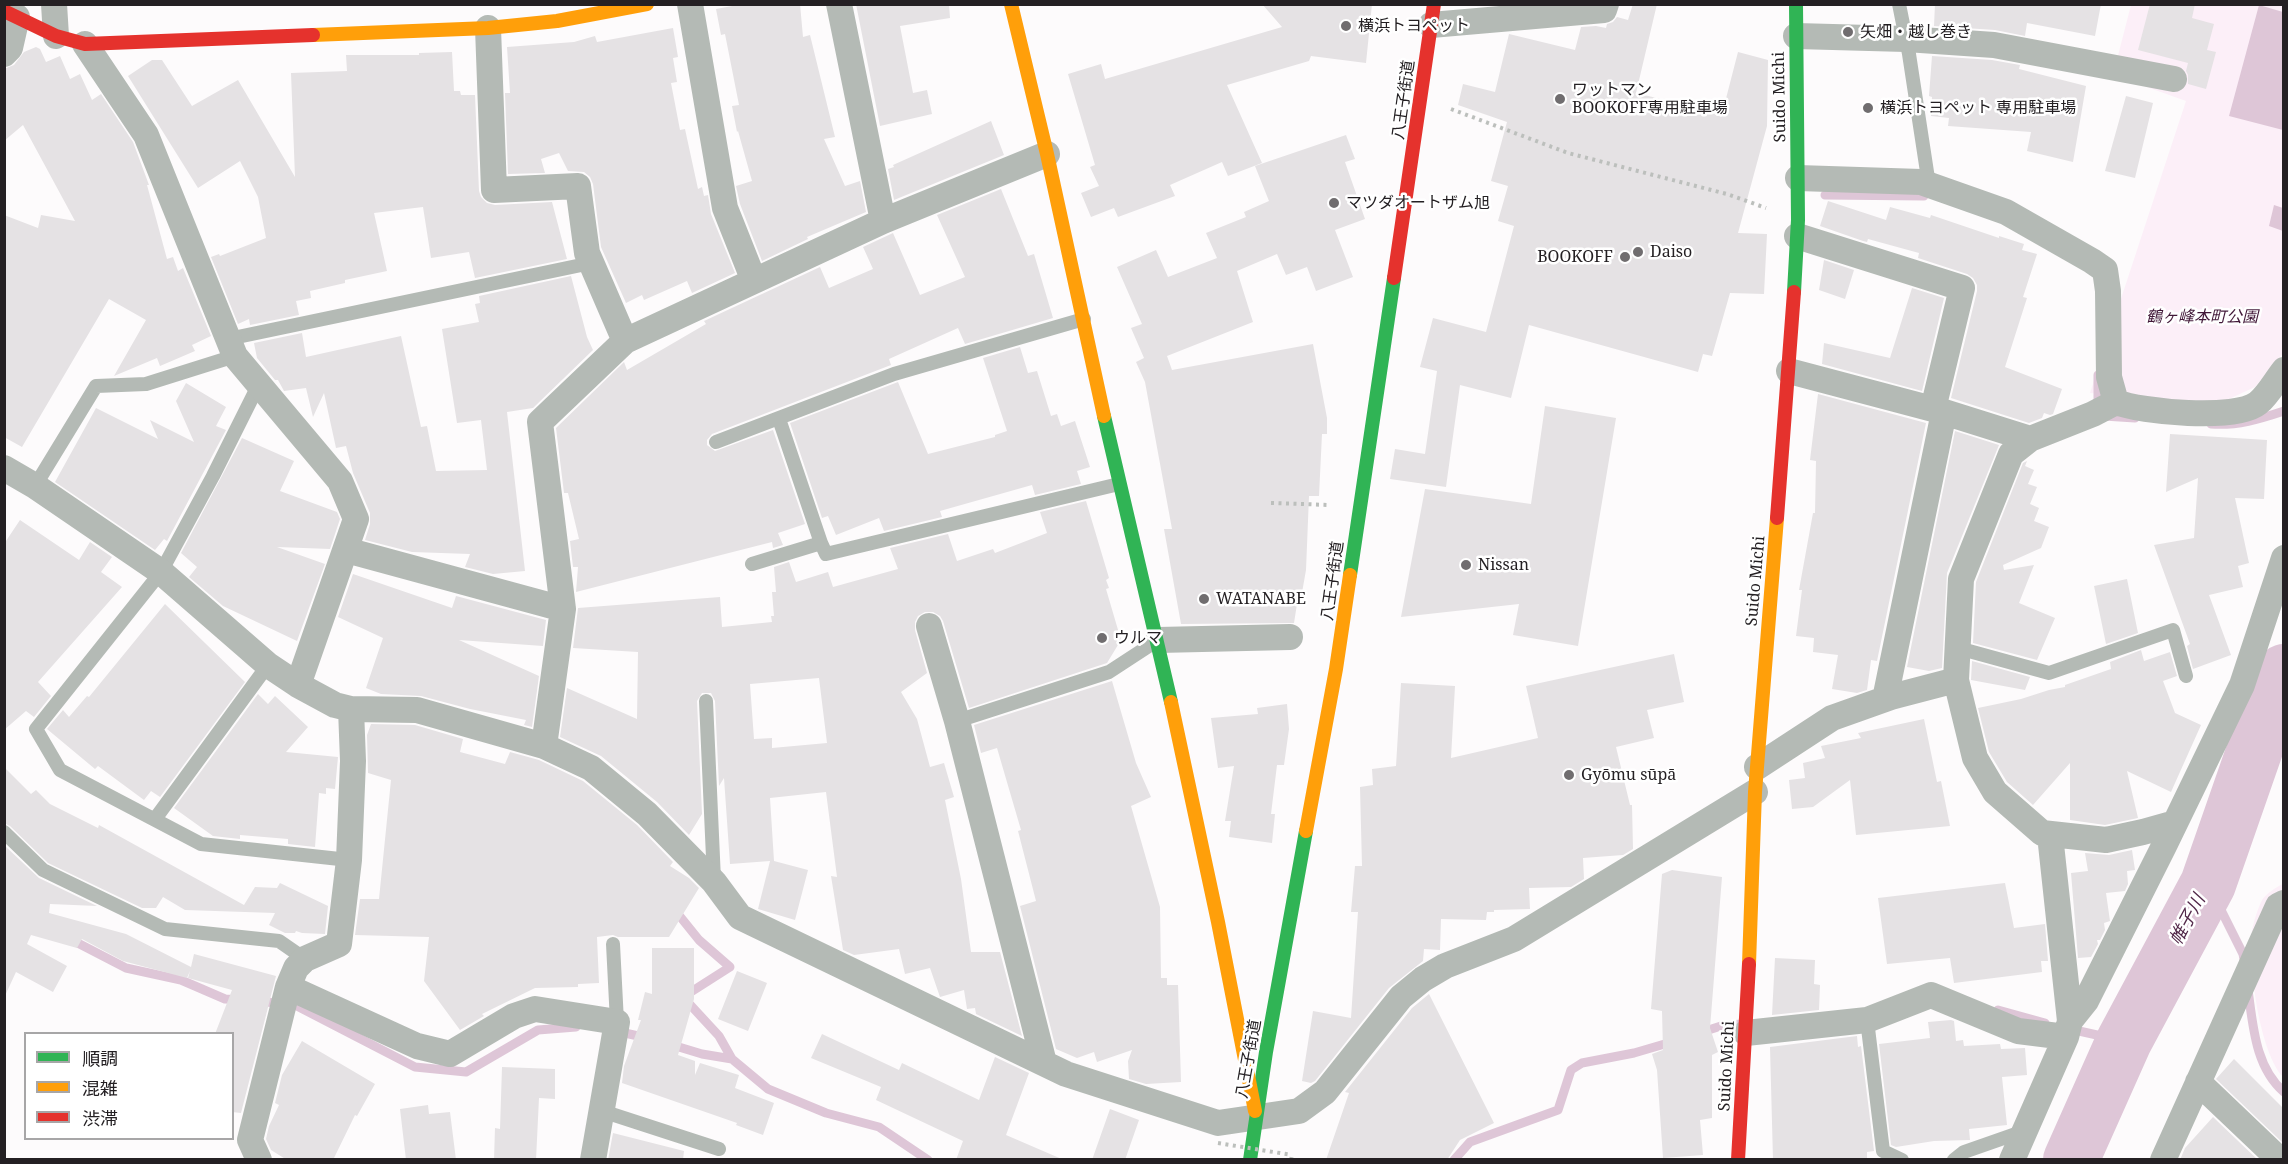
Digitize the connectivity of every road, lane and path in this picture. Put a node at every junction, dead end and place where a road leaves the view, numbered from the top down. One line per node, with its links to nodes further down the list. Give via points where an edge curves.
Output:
1 (54, 4): 12 (street)
2 (647, 4): 11 (main road, via 557,21)
3 (690, 4): 25 (street, via 725,208)
4 (839, 4): 22 (street)
5 (1011, 4): 19 (main road)
6 (1606, 4): 10 (street, via 1604,10)
7 (1796, 4): 13 (main road, Suido Michi)
8 (1899, 4): 14 (lane)
9 (11, 14): 12 (main road); 16 (street, via 10,48)
10 (1433, 15): 18 (main road, 八王子街道)
11 (488, 28): 15 (main road); 24 (street, via 494,190 578,186)
12 (56, 36): 15 (main road)
13 (1796, 36): 14 (street); 20 (main road, Suido Michi)
14 (1906, 39): 17 (street, via 1994,45); 21 (lane)
15 (85, 44): 28 (street, via 146,135)
16 (4, 54)
17 (2174, 80)
18 (1421, 97): 23 (path, via 1568,153 1727,194); 79 (main road, 八王子街道, via 1336,669)
19 (1047, 153): 22 (street); 26 (main road)
20 (1798, 178): 21 (street); 23 (main road, Suido Michi)
21 (1929, 185): 32 (street, via 2006,212 2105,270 2109,378)
22 (883, 221): 25 (street)
23 (1797, 228): 30 (main road, Suido Michi); 33 (street, via 1962,288)
24 (591, 262): 27 (street); 28 (lane)
25 (754, 281): 27 (street)
26 (1084, 320): 34 (lane, via 894,374); 38 (main road)
27 (625, 341): 47 (street, via 540,422)
28 (232, 347): 31 (street); 39 (lane, via 146,384 96,386)
29 (2283, 370): 32 (street, via 2257,404 2225,415)
30 (1789, 371): 33 (street); 61 (main road, Suido Michi)
31 (259, 384): 43 (street, via 340,481 356,519); 46 (lane)
32 (2106, 407): 35 (street)
33 (1938, 410): 35 (street); 56 (street)
34 (779, 419): 36 (lane); 42 (lane)
35 (2030, 439): 51 (street, via 2010,454 1961,579)
36 (716, 442)
37 (4, 468): 39 (street)
38 (1119, 484): 42 (lane, via 826,554); 50 (main road)
39 (35, 486): 46 (street)
40 (1271, 503): 41 (path)
41 (1329, 505)
42 (821, 543): 45 (lane)
43 (346, 550): 47 (street); 55 (street)
44 (2283, 558): 63 (street, via 2242,685)
45 (752, 564)
46 (161, 572): 52 (street); 62 (lane, via 36,729 60,770)
47 (563, 609): 60 (street)
48 (929, 626): 59 (street)
49 (1290, 637): 50 (street)
50 (1158, 640): 59 (lane, via 1109,672); 79 (main road)
51 (1958, 648): 53 (lane, via 2049,673 2173,630); 54 (street)
52 (268, 665): 55 (street); 62 (lane)
53 (2186, 676)
54 (1956, 680): 56 (street); 65 (street, via 1976,758 1995,792 2042,833)
55 (298, 686): 58 (street)
56 (1885, 699): 61 (street, via 1832,718)
57 (706, 700): 67 (lane)
58 (351, 710): 60 (street, via 417,710); 66 (street)
59 (957, 721): 76 (street)
60 (544, 746): 67 (street, via 591,768 647,814)
61 (1756, 779): 75 (main road, Suido Michi); 79 (street, via 1514,939 1445,966 1423,979 1401,997 1325,1092 1299,1111)
62 (155, 819): 66 (lane, via 201,844)
63 (2175, 823): 65 (street, via 2106,840); 74 (street, via 2086,1001)
64 (4, 832): 70 (lane, via 43,870 165,929 279,941)
65 (2050, 835): 74 (street)
66 (349, 860): 70 (street, via 339,944)
67 (714, 882): 76 (street, via 740,917)
68 (2283, 903): 77 (street, via 2278,906)
69 (613, 944): 73 (lane)
70 (305, 960): 71 (street, via 296,968)
71 (288, 987): 73 (street, via 417,1046 450,1054 535,1009); 84 (street, via 250,1140)
72 (1867, 1020): 74 (street, via 1931,995 2018,1031); 75 (street); 88 (lane, via 1882,1151)
73 (617, 1022): 78 (street)
74 (2068, 1029): 80 (street)
75 (1746, 1034): 87 (main road, Suido Michi)
76 (1044, 1063): 79 (street, via 1066,1074 1218,1123)
77 (2198, 1082): 91 (street); 92 (street)
78 (602, 1111): 82 (lane); 85 (street)
79 (1256, 1116): 86 (main road, 八王子街道)
80 (2024, 1131): 89 (lane, via 1964,1152); 90 (street)
81 (1218, 1143): 83 (path, bridge)
82 (718, 1149)
83 (1291, 1157)
84 (259, 1160)
85 (593, 1160)
86 (1250, 1160)
87 (1738, 1160)
88 (1902, 1160)
89 (1954, 1160)
90 (2012, 1160)
91 (2163, 1160)
92 (2280, 1160)

